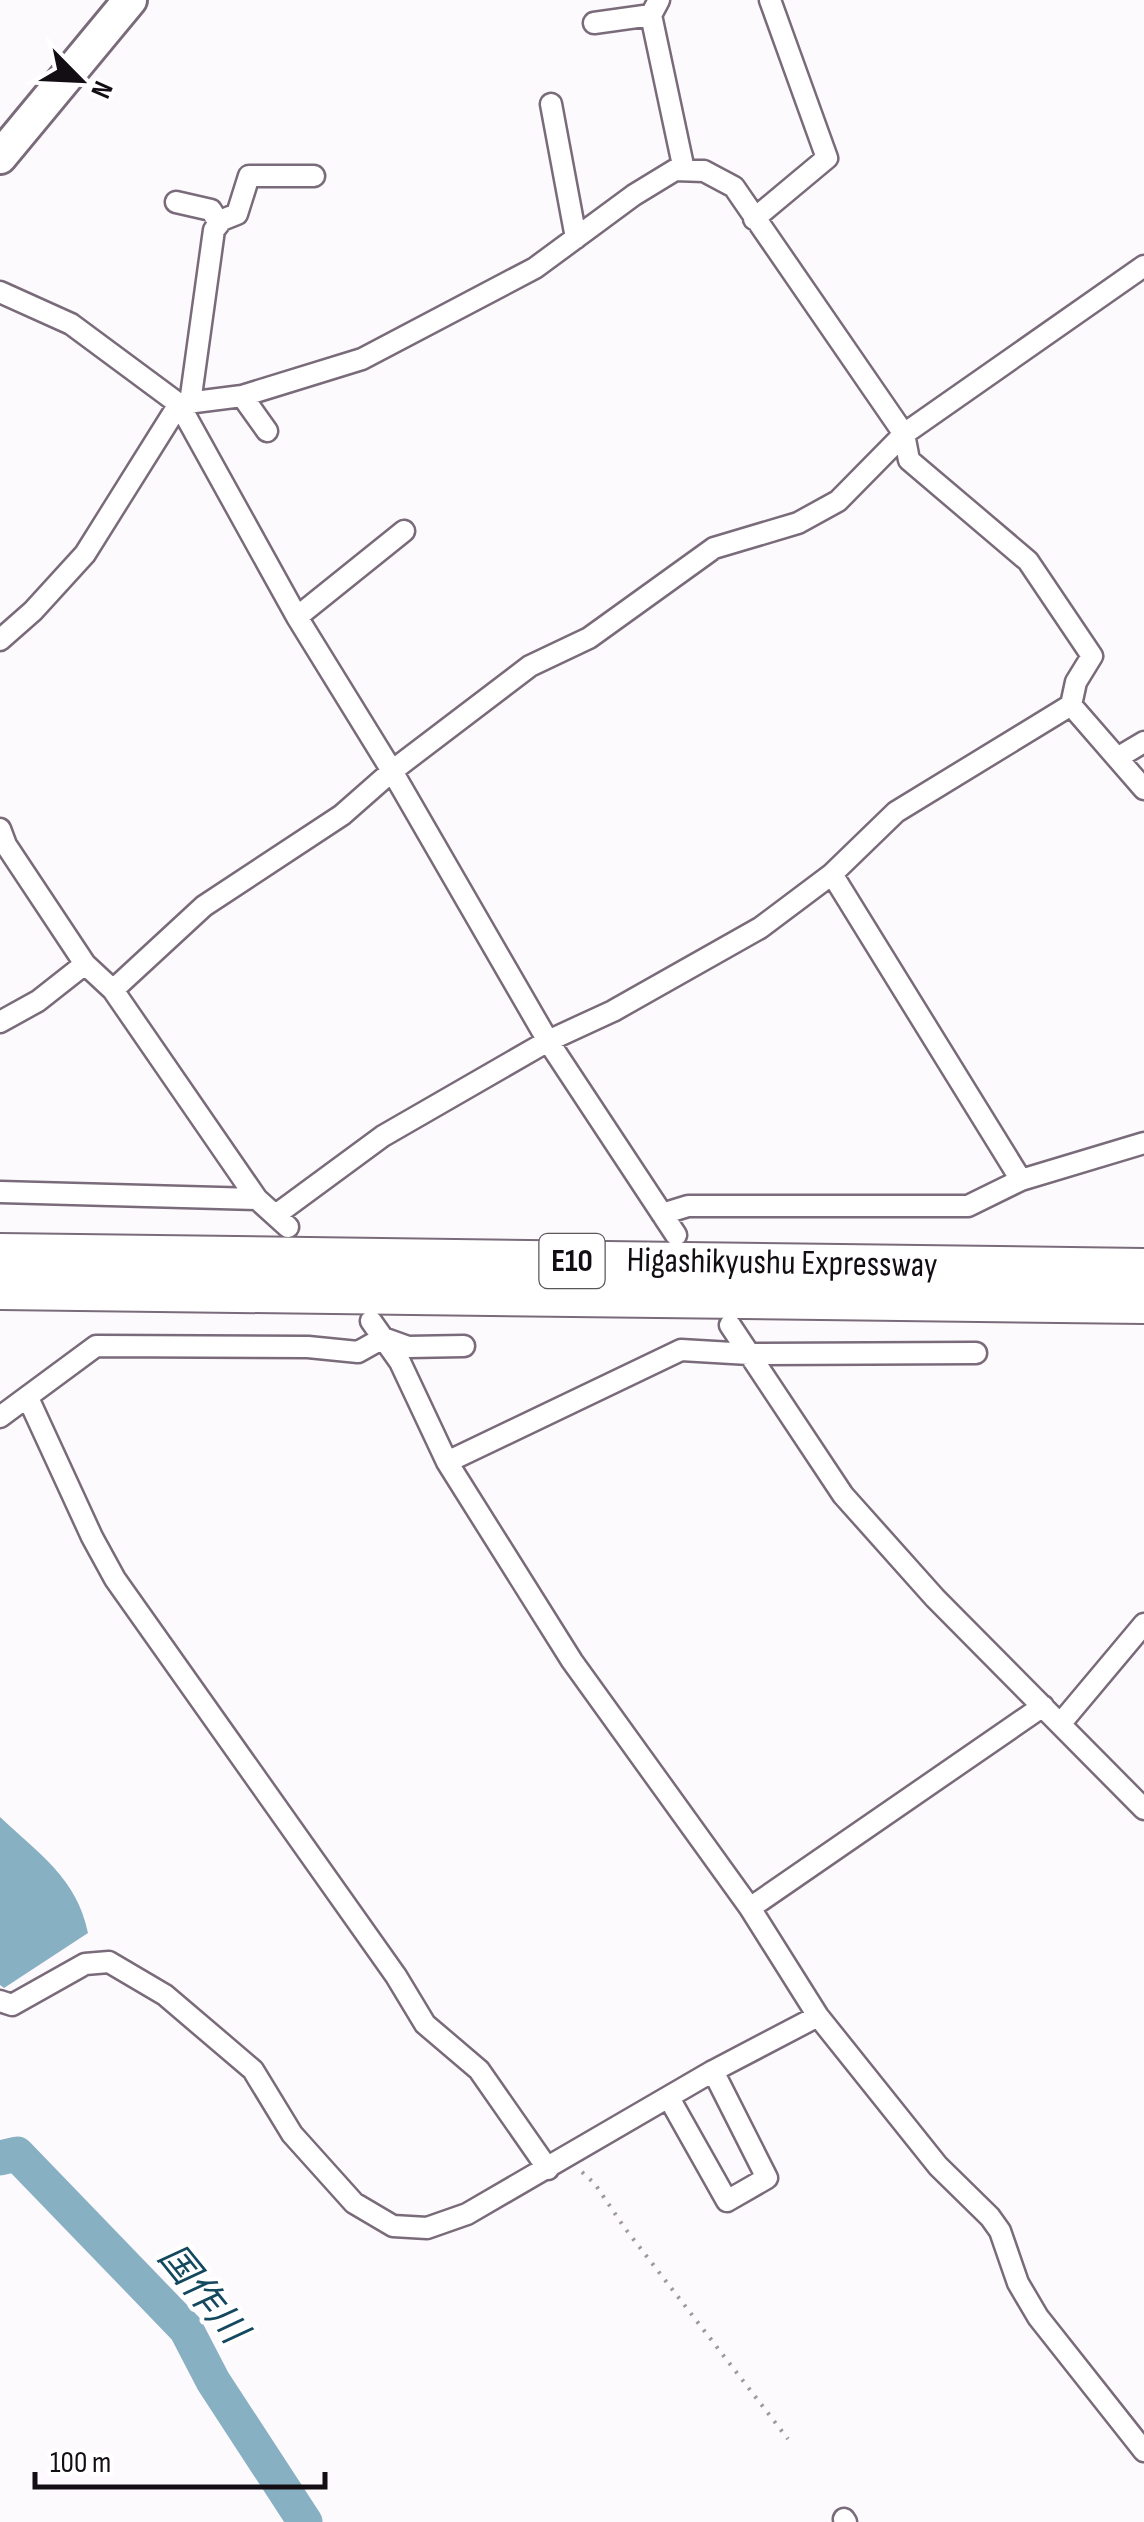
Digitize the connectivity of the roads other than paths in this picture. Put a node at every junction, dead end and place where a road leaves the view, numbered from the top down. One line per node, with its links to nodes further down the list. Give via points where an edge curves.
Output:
1 (130, 0): 6 (main road)
2 (770, 0): 10 (street, via 827,158)
3 (655, 8): 4 (street); 7 (street)
4 (594, 23)
5 (550, 104): 12 (street)
6 (0, 157)
7 (684, 170): 10 (street, via 704,171 734,187); 12 (street, via 634,195)
8 (314, 176): 11 (street, via 249,176 237,214)
9 (176, 202): 11 (street, via 210,210)
10 (754, 219): 18 (street)
11 (220, 223): 16 (street)
12 (576, 238): 15 (street, via 535,268 362,359)
13 (1144, 266): 18 (street)
14 (0, 292): 16 (street, via 72,324)
15 (242, 396): 16 (street); 17 (street)
16 (185, 403): 20 (street); 21 (street, via 85,554)
17 (267, 431)
18 (904, 434): 22 (street, via 908,460 1028,561 1092,656); 25 (street, via 838,501 798,523 714,548 589,638 530,666)
19 (404, 531): 20 (street)
20 (297, 617): 25 (street)
21 (0, 640)
22 (1071, 705): 24 (street); 28 (street, via 896,812)
23 (1144, 742): 24 (street)
24 (1118, 758): 26 (street)
25 (392, 771): 30 (street, via 342,815 204,906); 32 (street)
26 (1144, 789)
27 (0, 829): 29 (street)
28 (832, 874): 32 (street, via 760,928); 34 (street)
29 (86, 964): 30 (street); 31 (street)
30 (113, 990): 36 (street)
31 (0, 1022)
32 (548, 1041): 36 (street, via 383,1136 282,1220); 37 (street)
33 (1144, 1143): 34 (street)
34 (1020, 1180): 37 (street, via 968,1206 688,1206)
35 (0, 1192): 36 (street)
36 (257, 1199)
37 (662, 1214): 38 (street)
38 (676, 1235)
39 (0, 1253): 40 (highway, Higashikyushu Expressway / E10)
40 (1144, 1268)
41 (0, 1290): 42 (highway, Higashikyushu Expressway / E10)
42 (1144, 1304)
43 (730, 1325): 47 (street)
44 (377, 1329): 45 (street, via 408,1348); 48 (street, via 358,1352 96,1346); 50 (street)
45 (464, 1346)
46 (976, 1353): 47 (street)
47 (749, 1354): 50 (street, via 681,1350); 52 (street, via 843,1496)
48 (28, 1398): 49 (street); 60 (street, via 115,1579 425,2024 478,2070)
49 (0, 1417)
50 (447, 1462): 55 (street, via 572,1662)
51 (1144, 1624): 53 (street)
52 (1043, 1706): 53 (street); 55 (street)
53 (1061, 1724): 54 (street)
54 (1144, 1809)
55 (750, 1908): 57 (street)
56 (0, 2002): 60 (street, via 12,2005 85,1964 108,1962 165,1995 253,2070 292,2134 354,2203 393,2226 427,2228 467,2214)
57 (818, 2016): 58 (street); 61 (street, via 938,2166 990,2217 1038,2317)
58 (712, 2072): 59 (street); 59 (street, via 767,2178 727,2201)
59 (669, 2098): 60 (street)
60 (558, 2164)
61 (1144, 2451)

